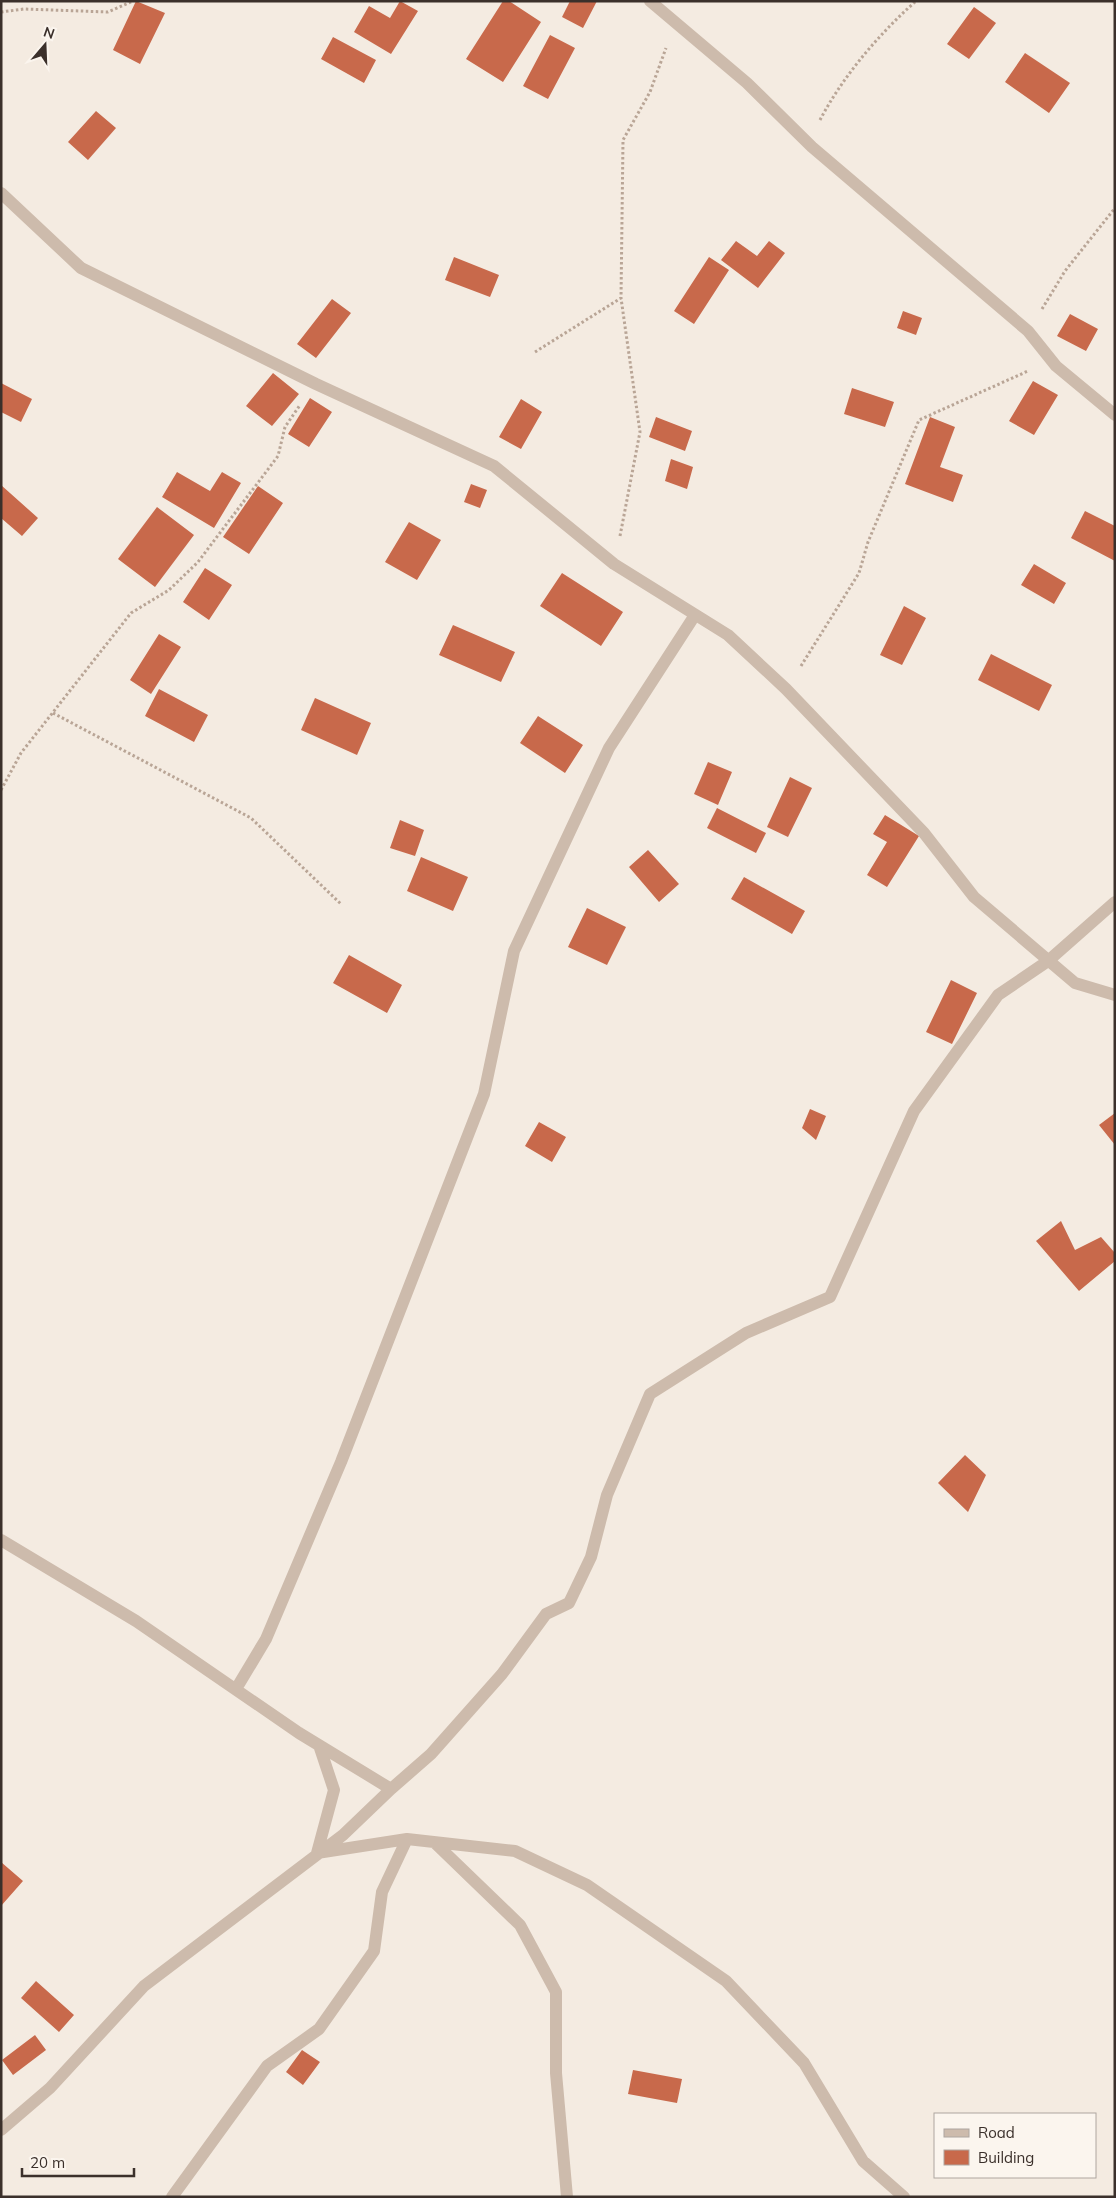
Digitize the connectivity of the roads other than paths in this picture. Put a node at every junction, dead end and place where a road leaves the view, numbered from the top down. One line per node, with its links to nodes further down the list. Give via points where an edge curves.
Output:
1 (650, 1): 3 (street, via 747,83 812,147 1028,331 1056,366)
2 (1, 193): 4 (street, via 81,268 316,384 494,466 614,564)
3 (1115, 416)
4 (695, 615): 6 (street, via 728,635 786,689 924,833 974,897); 9 (street, via 609,748 514,951 484,1094 341,1462 266,1640)
5 (1115, 902): 6 (street)
6 (1048, 961): 7 (street, via 1075,983); 11 (street, via 998,995 914,1111 830,1297 746,1333 650,1394 607,1495 591,1557 570,1603 546,1614 502,1674 431,1754)
7 (1115, 995)
8 (1, 1540): 9 (street, via 136,1621)
9 (236, 1689): 10 (street)
10 (319, 1745): 11 (street); 14 (street, via 334,1790)
11 (391, 1789): 14 (street)
12 (408, 1839): 13 (street); 14 (street); 16 (street, via 382,1892 374,1951 319,2029 267,2066)
13 (434, 1842): 17 (street, via 520,1925 556,1992 556,2073); 18 (street, via 516,1851 587,1885 726,1981 804,2063 863,2161)
14 (317, 1854): 15 (street, via 144,1986 50,2088)
15 (1, 2130)
16 (172, 2197)
17 (567, 2197)
18 (904, 2197)

